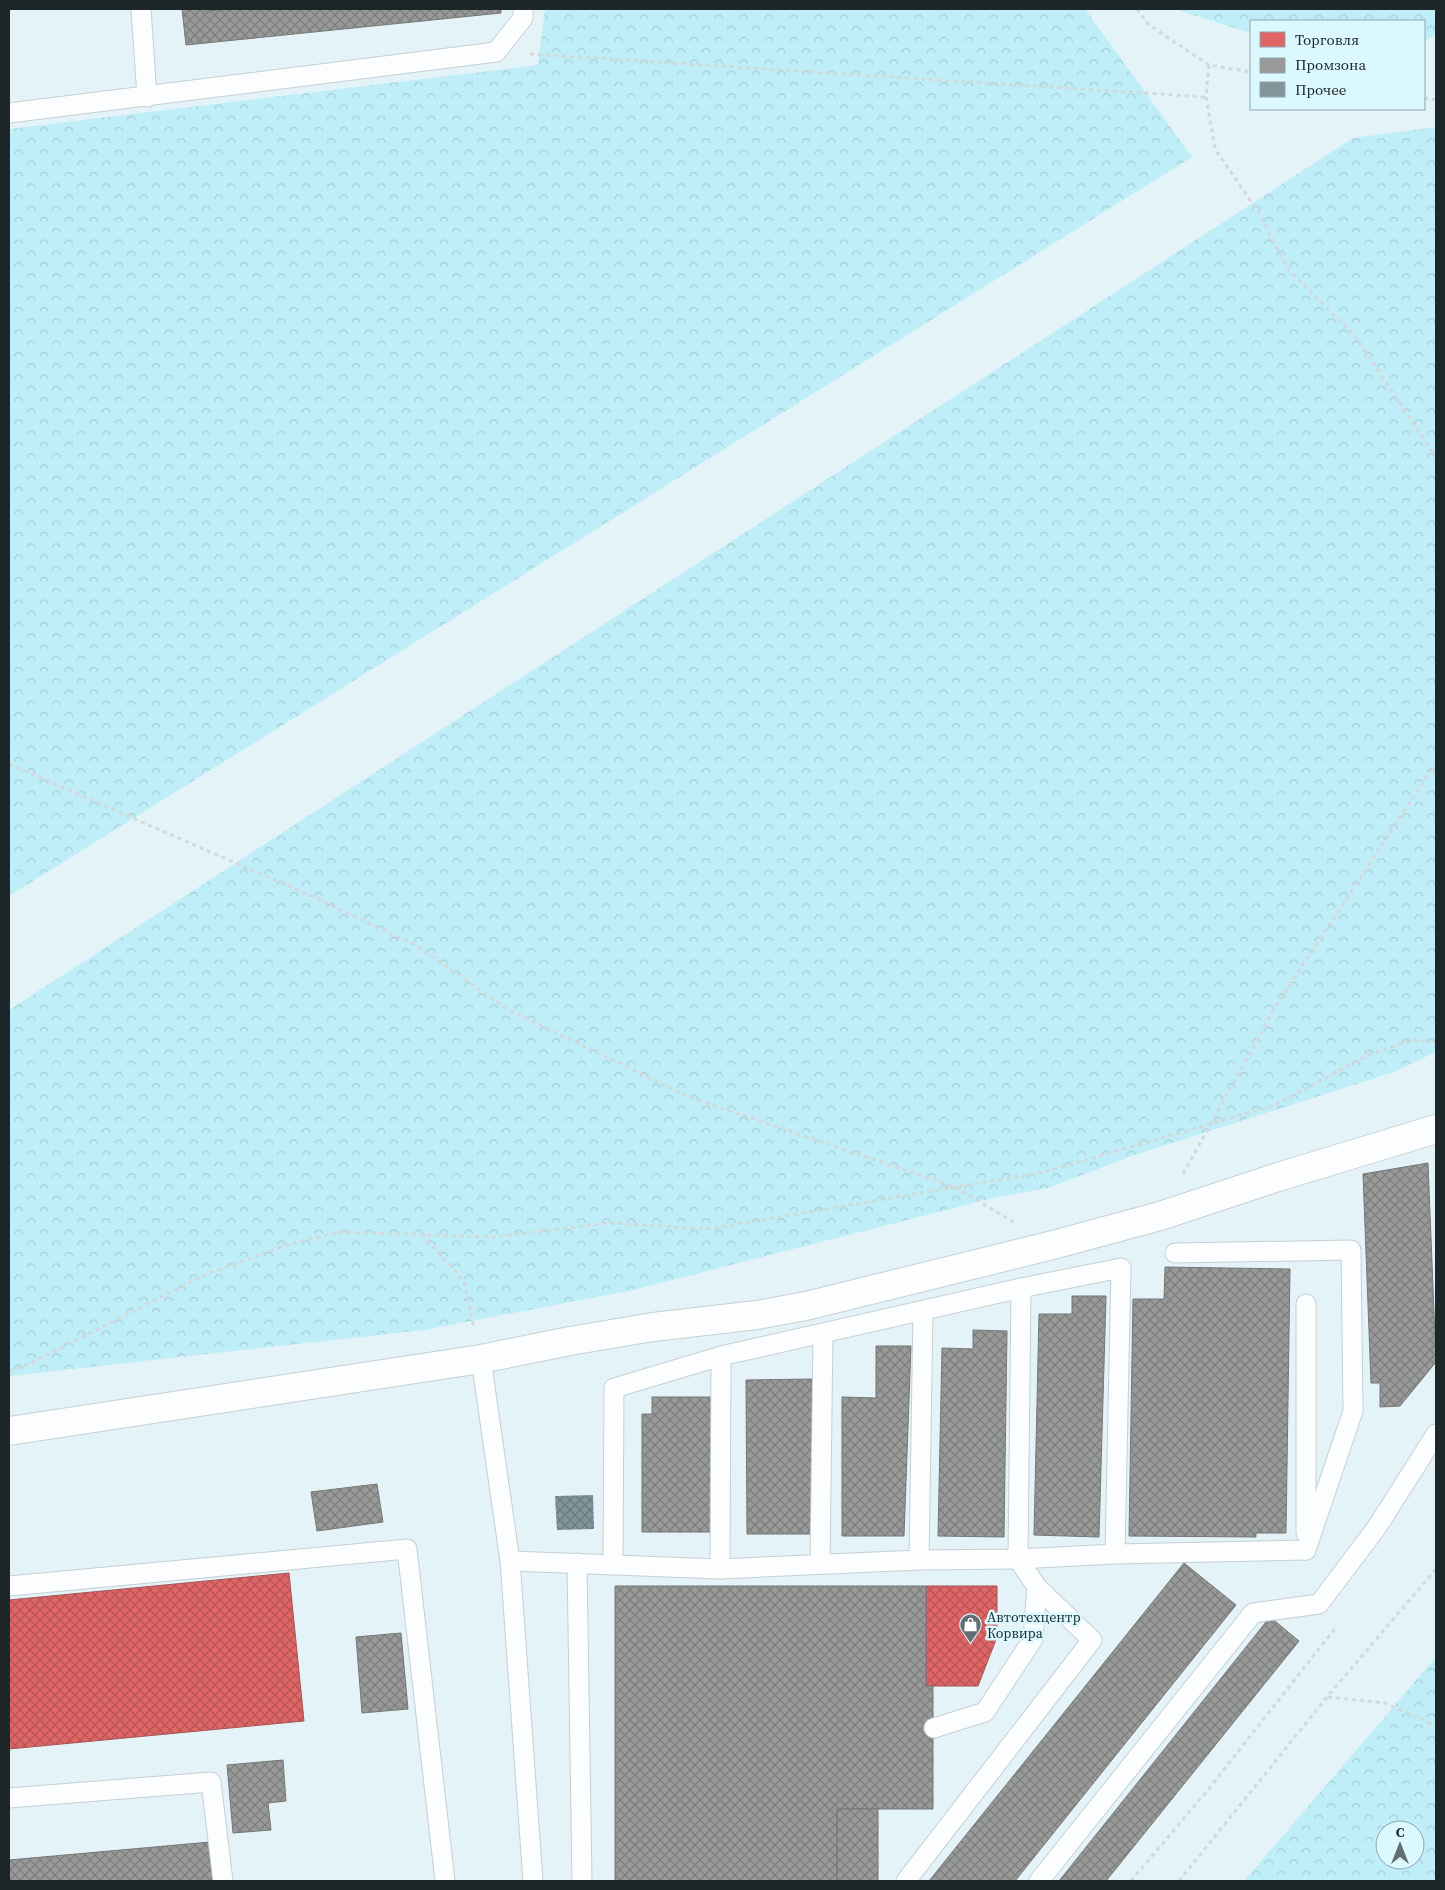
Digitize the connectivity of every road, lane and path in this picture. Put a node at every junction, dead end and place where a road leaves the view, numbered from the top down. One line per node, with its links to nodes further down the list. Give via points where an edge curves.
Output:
1 (142, 9): 7 (lane)
2 (523, 9): 4 (lane, via 523,18)
3 (1138, 9): 5 (path, via 1148,24)
4 (496, 52): 7 (lane); 8 (path)
5 (1209, 65): 6 (path); 8 (path)
6 (1250, 72)
7 (147, 97): 9 (lane)
8 (1206, 97): 10 (path, via 1215,149 1261,216 1287,268 1356,337)
9 (9, 113)
10 (1436, 457)
11 (1436, 763): 14 (path, via 1278,1004)
12 (9, 764): 16 (path, via 415,945 507,1009 689,1097)
13 (1436, 1041): 14 (path, via 1412,1040 1377,1052 1273,1106)
14 (1212, 1122): 16 (path, via 1044,1172); 17 (path)
15 (1436, 1129): 17 (street)
16 (955, 1187): 18 (path, via 709,1229 609,1223 493,1237); 19 (path)
17 (1160, 1216): 19 (street)
18 (421, 1234): 26 (path, via 464,1281); 27 (path, via 341,1232 286,1245 207,1274 29,1364)
19 (1052, 1245): 26 (street, via 806,1306 644,1329)
20 (1175, 1253): 30 (lane, via 1351,1250 1353,1411)
21 (1021, 1288): 23 (lane); 31 (lane, via 1121,1268); 32 (lane)
22 (1306, 1304): 30 (lane)
23 (923, 1311): 24 (lane); 33 (lane)
24 (823, 1334): 25 (lane); 36 (lane)
25 (721, 1356): 37 (lane, via 614,1388); 38 (lane)
26 (481, 1358): 28 (street); 34 (lane)
27 (9, 1371)
28 (9, 1431)
29 (1436, 1434): 52 (lane, via 1377,1527 1319,1604 1253,1613)
30 (1306, 1550): 31 (lane)
31 (1115, 1554): 32 (lane)
32 (1018, 1559): 33 (lane); 41 (lane)
33 (919, 1560): 36 (lane)
34 (510, 1561): 35 (lane); 49 (lane)
35 (576, 1563): 37 (lane); 50 (lane)
36 (820, 1564): 38 (lane)
37 (613, 1565): 38 (lane)
38 (720, 1569)
39 (1436, 1569): 43 (path)
40 (9, 1586): 48 (lane, via 407,1548)
41 (1037, 1587): 45 (lane, via 1033,1639 985,1712); 51 (lane, via 1092,1640)
42 (1342, 1620): 53 (path, via 1207,1791)
43 (1327, 1696): 44 (path, via 1385,1703); 54 (path)
44 (1436, 1726)
45 (934, 1728)
46 (9, 1798): 47 (lane, via 211,1782)
47 (223, 1881)
48 (445, 1881)
49 (533, 1881)
50 (582, 1881)
51 (906, 1881)
52 (1039, 1881)
53 (1131, 1881)
54 (1179, 1881)

